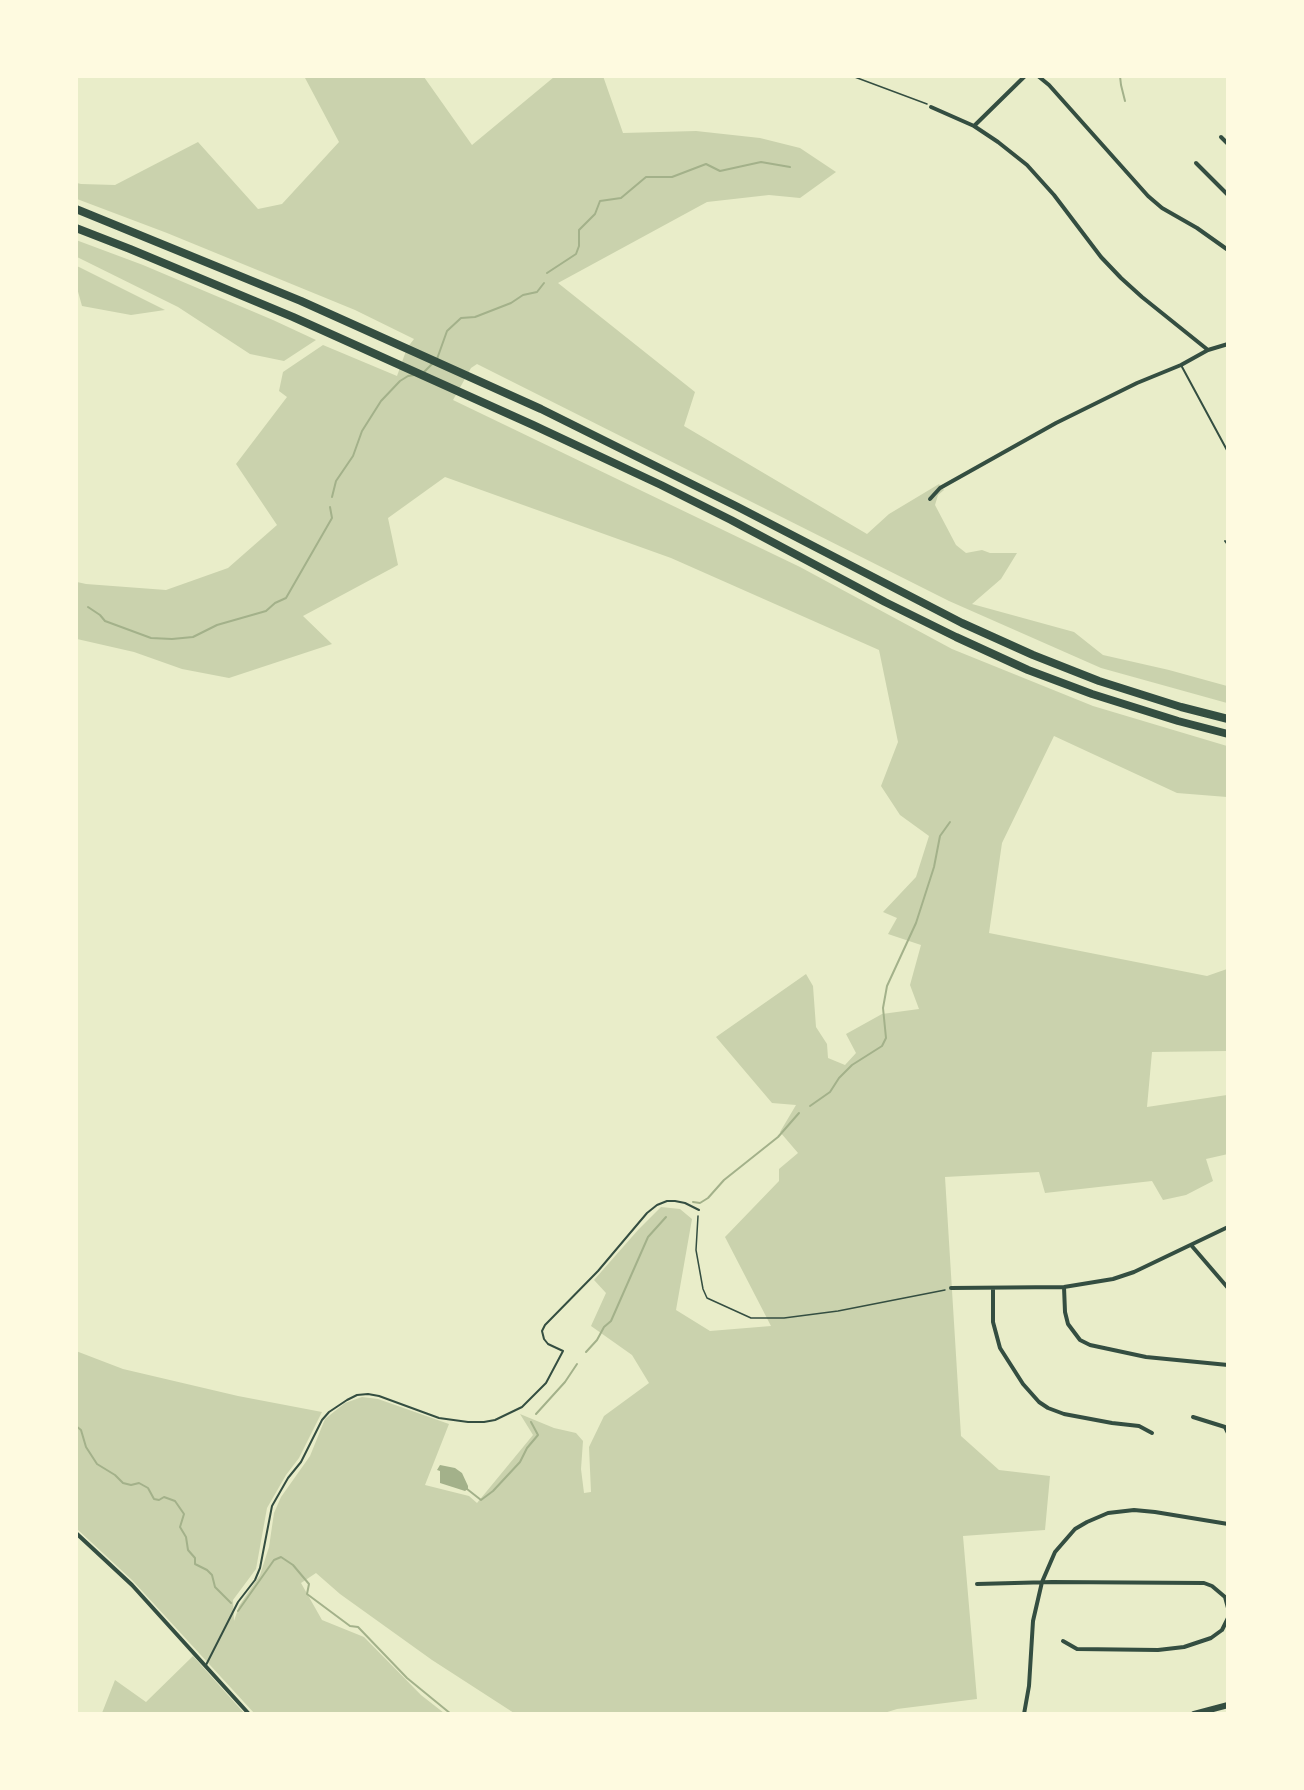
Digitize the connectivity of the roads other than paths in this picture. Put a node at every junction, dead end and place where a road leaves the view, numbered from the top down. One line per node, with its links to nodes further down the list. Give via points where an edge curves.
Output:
1 (1025, 76): 4 (street)
2 (1038, 76): 11 (street, via 1148,196)
3 (931, 107): 4 (street)
4 (974, 126): 13 (street, via 1028,165 1121,278)
5 (1221, 137): 6 (street)
6 (1227, 144)
7 (1196, 163): 8 (street)
8 (1227, 195)
9 (76, 209): 19 (highway, via 301,301 541,409 972,628 1099,681)
10 (76, 228): 20 (highway, via 293,317 533,425 681,495 956,638 1017,665 1092,694)
11 (1227, 250)
12 (1227, 344): 13 (street)
13 (1208, 350): 14 (street)
14 (1181, 365): 15 (lane); 16 (street, via 1056,423 945,485)
15 (1227, 452)
16 (930, 500)
17 (1225, 541): 18 (lane)
18 (1227, 544)
19 (1227, 719)
20 (1227, 734)
21 (699, 1210): 39 (lane, via 675,1201 657,1205 545,1325 544,1339 563,1351 546,1383 522,1407 495,1420 468,1422 440,1418 368,1394 357,1395 329,1412 272,1506 260,1568)
22 (1227, 1227): 23 (street)
23 (1191, 1245): 24 (street, via 1113,1279); 27 (street)
24 (1064, 1287): 26 (street); 28 (street, via 1068,1324 1080,1340 1090,1345 1146,1357)
25 (951, 1288): 26 (street)
26 (993, 1288): 30 (street, via 993,1322 1000,1348 1039,1402 1064,1414 1139,1426)
27 (1227, 1288)
28 (1227, 1365)
29 (1193, 1417): 31 (street, via 1225,1427)
30 (1152, 1433)
31 (1227, 1433)
32 (1227, 1524): 34 (street, via 1144,1510 1108,1513 1075,1529 1055,1552)
33 (76, 1533): 39 (street, via 132,1585)
34 (1042, 1582): 35 (street); 36 (street, via 1204,1583 1219,1590); 42 (street, via 1033,1621)
35 (977, 1584)
36 (1227, 1608)
37 (1227, 1618): 38 (street, via 1211,1638 1184,1647 1077,1649)
38 (1063, 1641)
39 (206, 1665): 41 (street)
40 (1227, 1705): 43 (main road)
41 (249, 1713)
42 (1024, 1713)
43 (1194, 1713)

